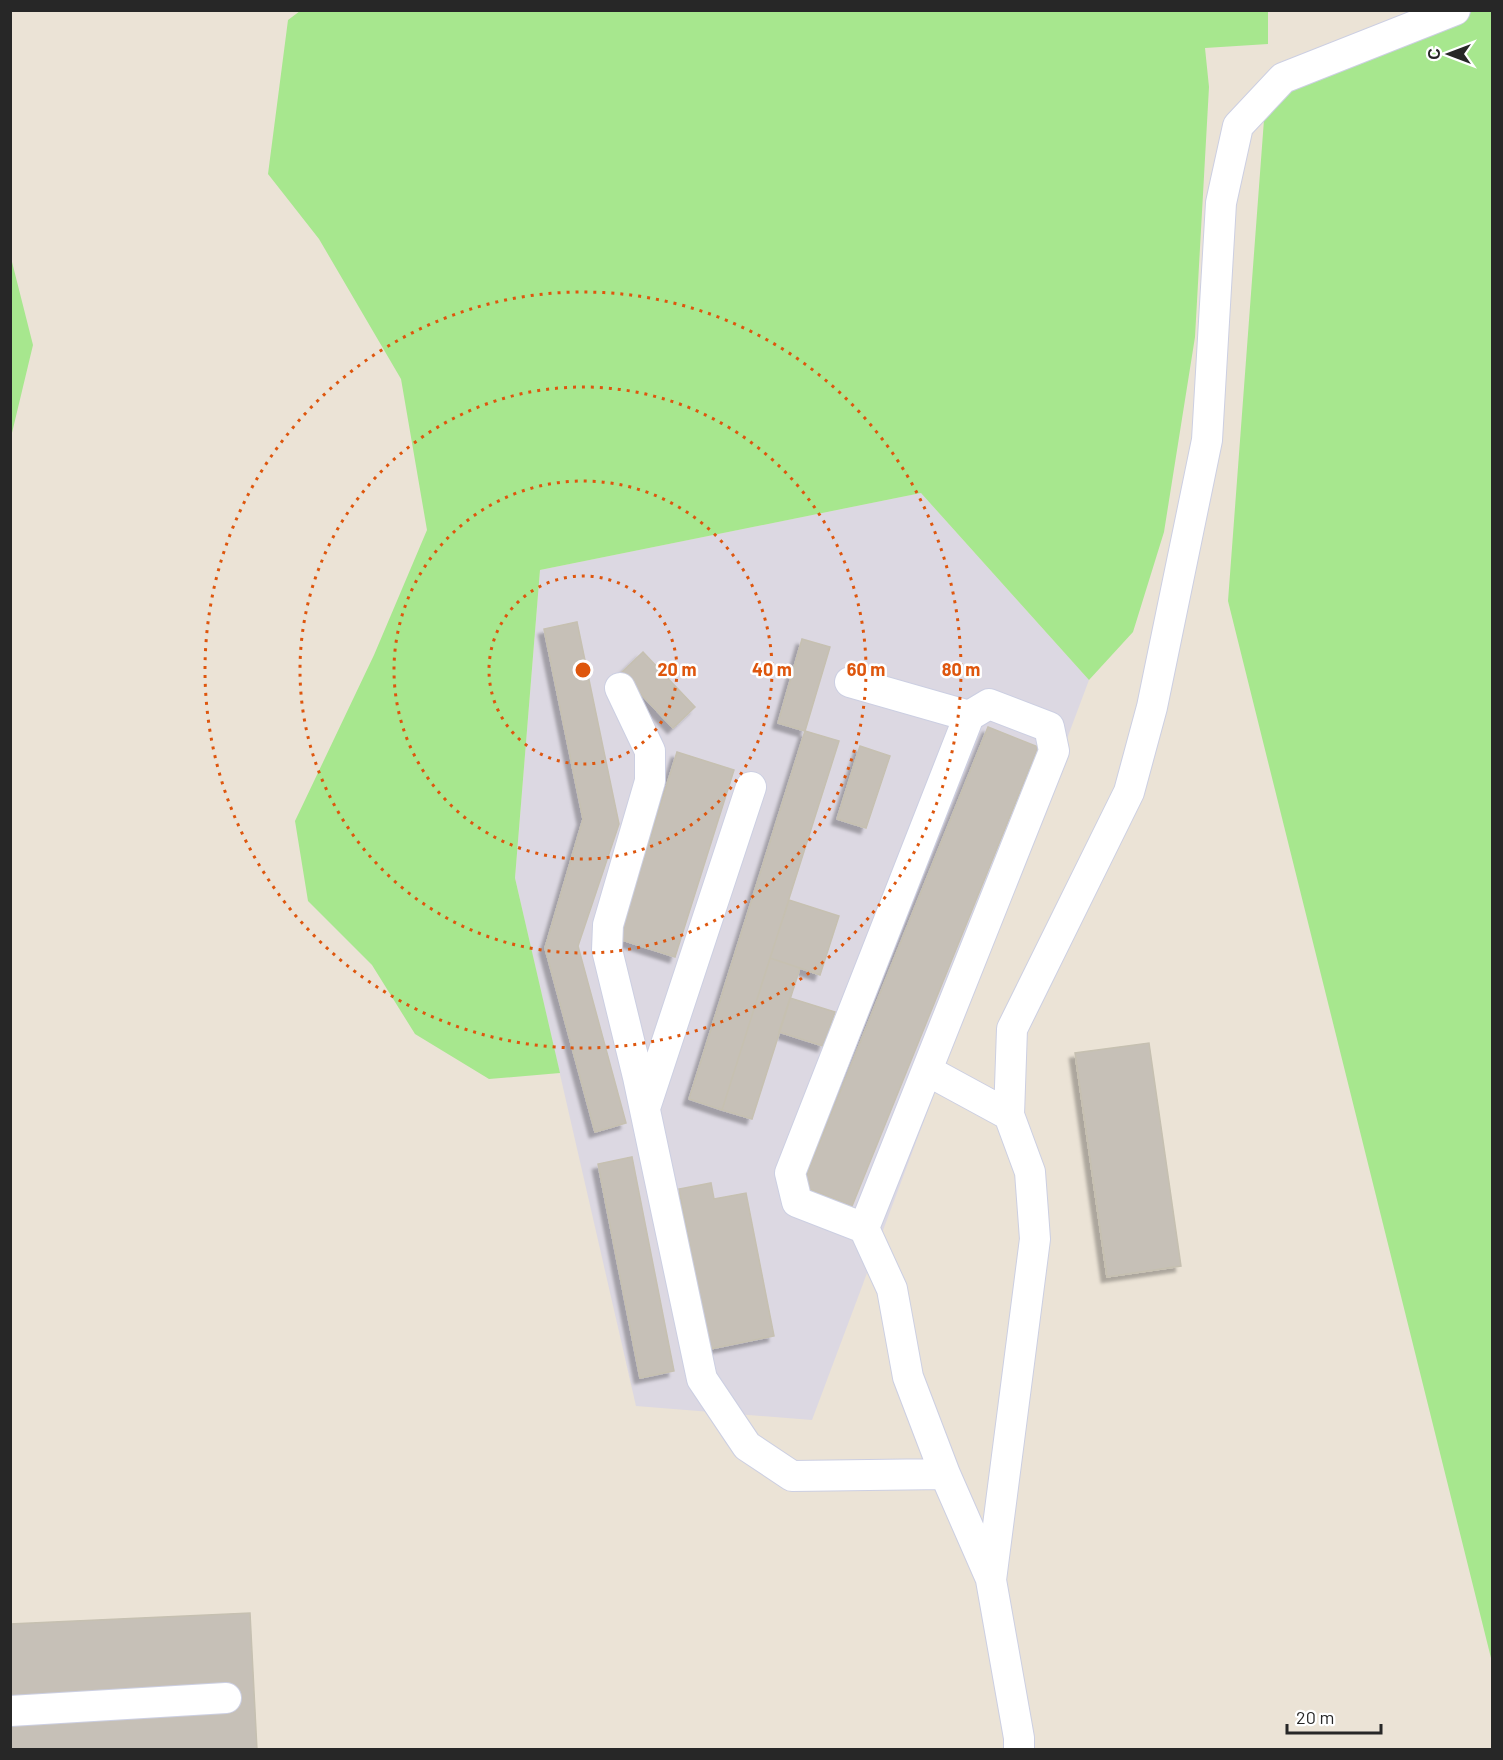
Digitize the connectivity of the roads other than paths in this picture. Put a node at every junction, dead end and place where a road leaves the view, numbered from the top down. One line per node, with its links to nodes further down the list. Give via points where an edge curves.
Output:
1 (1455, 10): 8 (lane, via 1283,78 1238,126 1221,203 1208,440 1152,707 1129,792 1012,1029)
2 (850, 682): 4 (lane)
3 (620, 688): 7 (lane, via 650,751 650,781 608,925 607,950)
4 (969, 716): 6 (lane, via 989,704 1049,727 1054,751); 9 (lane, via 790,1173 797,1202)
5 (750, 787): 7 (lane)
6 (927, 1071): 8 (lane); 9 (lane)
7 (645, 1108): 10 (lane, via 702,1379 747,1446 792,1476)
8 (1009, 1115): 11 (lane, via 1030,1172 1035,1239)
9 (864, 1228): 10 (lane, via 892,1289 908,1377)
10 (945, 1474): 11 (lane)
11 (991, 1580): 14 (lane)
12 (226, 1698): 13 (lane)
13 (10, 1711)
14 (1019, 1749)

